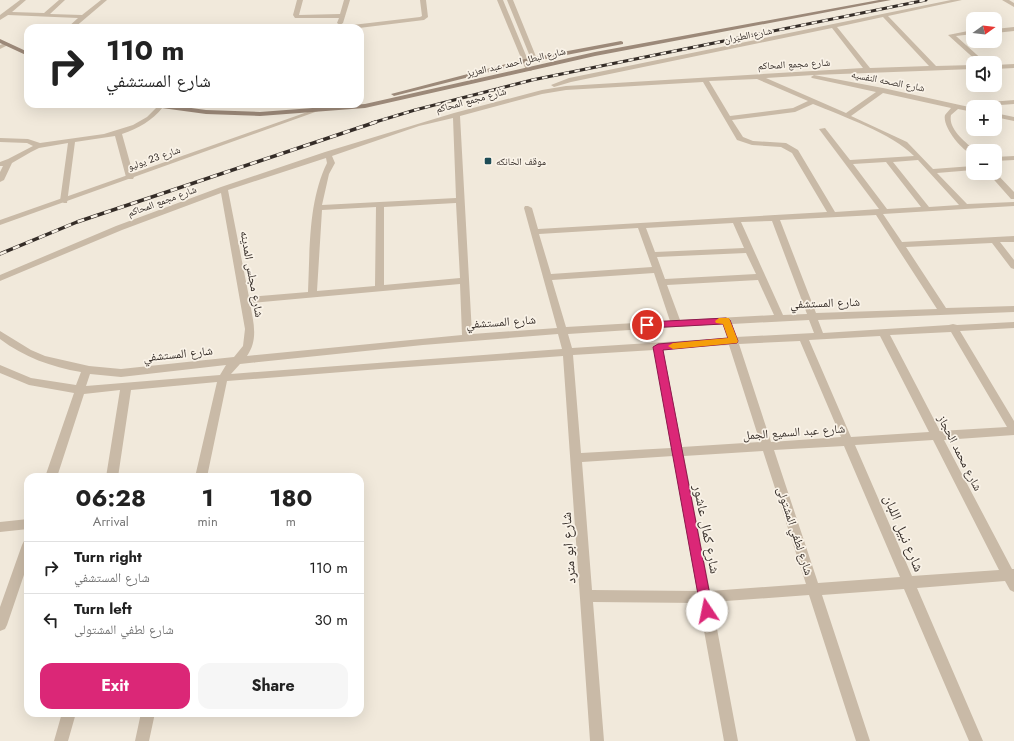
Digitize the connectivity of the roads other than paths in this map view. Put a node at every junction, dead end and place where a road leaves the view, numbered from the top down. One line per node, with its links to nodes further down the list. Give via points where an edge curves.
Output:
1 (23, 0): 14 (street)
2 (62, 0): 15 (street)
3 (104, 0): 18 (street)
4 (300, 0): 16 (street, via 297,17)
5 (347, 0): 16 (street)
6 (423, 0): 22 (street, via 426,17 422,19)
7 (500, 0): 33 (street)
8 (510, 0): 32 (street)
9 (861, 0): 32 (main road, شارع البطل احمد عبد العزيز)
10 (888, 0): 38 (main road, شارع البطل احمد عبد العزيز, via 602,53)
11 (959, 0): 17 (street, شارع الطيران)
12 (1005, 0): 13 (street)
13 (1014, 5)
14 (7, 13): 15 (street); 19 (street)
15 (46, 15): 18 (street)
16 (341, 16): 21 (street)
17 (885, 16): 23 (street, شارع الطيران); 37 (street)
18 (85, 17): 20 (street)
19 (0, 18)
20 (75, 24)
21 (340, 24)
22 (364, 26)
23 (834, 27): 39 (street); 44 (street, شارع الطيران, via 569,80)
24 (1014, 30): 25 (street)
25 (1002, 31)
26 (966, 33): 31 (street, via 951,35)
27 (0, 41): 28 (main road)
28 (7, 44): 29 (street); 30 (main road)
29 (0, 46)
30 (24, 51)
31 (975, 56)
32 (534, 59): 33 (main road, شارع البطل احمد عبد العزيز)
33 (525, 61): 38 (street); 45 (main road, شارع البطل احمد عبد العزيز)
34 (1002, 66): 35 (street)
35 (1014, 66)
36 (966, 67): 37 (street, شارع مجمع المحاكم)
37 (934, 68): 39 (street, شارع مجمع المحاكم)
38 (529, 70): 49 (main road, شارع البطل احمد عبد العزيز, via 413,97)
39 (868, 70): 40 (street, شارع مجمع المحاكم)
40 (798, 74): 41 (street, شارع مجمع المحاكم); 43 (street, شارع الصحه النفسيه)
41 (758, 76): 42 (street, شارع مجمع المحاكم); 46 (street)
42 (705, 80): 44 (street, شارع مجمع المحاكم, via 566,88); 59 (street)
43 (883, 90): 50 (street, شارع الصحه النفسيه); 57 (street)
44 (542, 92): 56 (street, شارع مجمع المحاكم)
45 (364, 100)
46 (813, 101): 57 (street); 59 (street, via 795,110)
47 (1014, 102): 48 (street)
48 (1002, 103)
49 (364, 104)
50 (957, 106): 54 (street, شارع الصحه النفسيه); 65 (street, via 948,115 948,126)
51 (159, 108): 62 (street, via 148,120)
52 (169, 108): 55 (main road, شارع البطل احمد عبد العزيز, via 260,114)
53 (340, 108): 55 (main road, شارع البطل احمد عبد العزيز)
54 (966, 108)
55 (315, 112): 76 (street, شارع 23 يوليو)
56 (456, 114): 67 (street, شارع مجمع المحاكم); 81 (street)
57 (846, 116): 68 (street, via 892,137)
58 (1002, 117): 60 (street)
59 (728, 118): 90 (street, via 743,140 783,145 792,150)
60 (1014, 120)
61 (823, 129): 72 (street)
62 (118, 132): 64 (street); 76 (street)
63 (0, 140): 66 (street, via 28,141)
64 (72, 142): 66 (street); 82 (street)
65 (966, 145)
66 (40, 146): 73 (street)
67 (328, 154): 79 (street, شارع مجمع المحاكم); 86 (street, via 331,163 324,172)
68 (920, 158): 71 (street); 75 (street)
69 (1014, 158): 70 (street)
70 (1002, 159)
71 (888, 160): 72 (street); 88 (street)
72 (848, 162): 89 (street)
73 (4, 163): 77 (street)
74 (966, 168): 75 (street)
75 (931, 171): 85 (street)
76 (130, 177): 82 (street, شارع 23 يوليو)
77 (0, 180)
78 (998, 180): 80 (street)
79 (224, 189): 105 (street, شارع مجمع المحاكم, via 119,228); 110 (street, شارع مجلس المدينه)
80 (1014, 197)
81 (460, 200): 83 (street); 106 (street)
82 (64, 201): 93 (street, شارع 23 يوليو)
83 (380, 204): 86 (street); 108 (street)
84 (1014, 204): 85 (street)
85 (965, 207): 88 (street)
86 (318, 208): 109 (street)
87 (528, 208): 95 (street, شارع ابو مترد)
88 (927, 209): 89 (street)
89 (881, 212): 90 (street); 98 (street)
90 (833, 215): 91 (street)
91 (776, 218): 92 (street); 113 (street)
92 (736, 221): 94 (street); 99 (street)
93 (0, 223)
94 (641, 226): 95 (street); 100 (street)
95 (535, 232): 103 (street, شارع ابو مترد)
96 (1014, 239): 97 (street)
97 (994, 240): 98 (street); 101 (street)
98 (900, 245): 112 (street)
99 (749, 250): 100 (street); 104 (street)
100 (651, 255): 102 (street)
101 (1014, 266)
102 (656, 270): 103 (street); 107 (street)
103 (547, 277): 119 (street, شارع ابو مترد)
104 (761, 277): 107 (street); 114 (street)
105 (0, 278)
106 (464, 281): 108 (street); 124 (street)
107 (661, 282): 116 (street)
108 (379, 288): 109 (street)
109 (312, 294): 110 (street)
110 (244, 300): 128 (street, شارع مجلس المدينه, via 250,341)
111 (1014, 309): 112 (street, شارع المستشفي)
112 (944, 312): 113 (street, شارع المستشفي)
113 (813, 316): 114 (street, شارع المستشفي); 122 (street)
114 (780, 318): 115 (street, شارع المستشفي)
115 (726, 320): 116 (street, شارع المستشفي); 125 (street, شارع لطفي المشتولى)
116 (676, 323): 119 (street, شارع المستشفي)
117 (1014, 324): 118 (street)
118 (953, 327): 120 (street); 134 (street)
119 (562, 331): 124 (street, شارع المستشفي); 127 (street, شارع ابو مترد)
120 (883, 332): 122 (street); 135 (street, شارع محمد الحجاز)
121 (0, 334): 130 (street, شارع المستشفي, via 27,352 45,360)
122 (820, 336): 123 (street)
123 (803, 337): 125 (street); 136 (street, شارع نبيل اللبان)
124 (467, 338): 128 (street, شارع المستشفي)
125 (734, 341): 126 (street); 137 (street, شارع لطفي المشتولى)
126 (658, 347): 127 (street); 138 (street, شارع كمال عاشور)
127 (568, 352): 131 (street); 139 (street, شارع ابو مترد)
128 (238, 360): 130 (street, شارع المستشفي, via 121,373); 131 (street, شارع مجلس المدينه)
129 (0, 369): 133 (street, via 29,380)
130 (86, 371): 133 (street)
131 (223, 378): 132 (street); 142 (street)
132 (126, 387): 133 (street); 141 (street)
133 (80, 390): 140 (street)
134 (1014, 430): 135 (street, شارع عبد السميع الجمل)
135 (937, 436): 136 (street, شارع عبد السميع الجمل); 146 (street, شارع محمد الحجاز)
136 (849, 441): 137 (street, شارع عبد السميع الجمل); 147 (street, شارع نبيل اللبان)
137 (767, 446): 138 (street, شارع عبد السميع الجمل); 148 (street, شارع لطفي المشتولى)
138 (677, 452): 139 (street, شارع عبد السميع الجمل); 150 (street, شارع كمال عاشور)
139 (576, 458): 149 (street, شارع ابو مترد)
140 (52, 473)
141 (113, 473)
142 (202, 473)
143 (24, 524): 144 (street)
144 (0, 527)
145 (24, 554): 151 (street)
146 (1012, 579): 147 (street)
147 (909, 583): 148 (street); 160 (street, شارع نبيل اللبان)
148 (814, 590): 150 (street); 159 (street, شارع لطفي المشتولى)
149 (586, 596): 150 (street); 157 (street, شارع ابو مترد)
150 (704, 597): 158 (street, شارع كمال عاشور)
151 (4, 601): 152 (street)
152 (0, 625)
153 (68, 717): 155 (street)
154 (147, 717): 156 (street)
155 (61, 741)
156 (142, 741)
157 (597, 741)
158 (731, 741)
159 (863, 741)
160 (976, 741)

